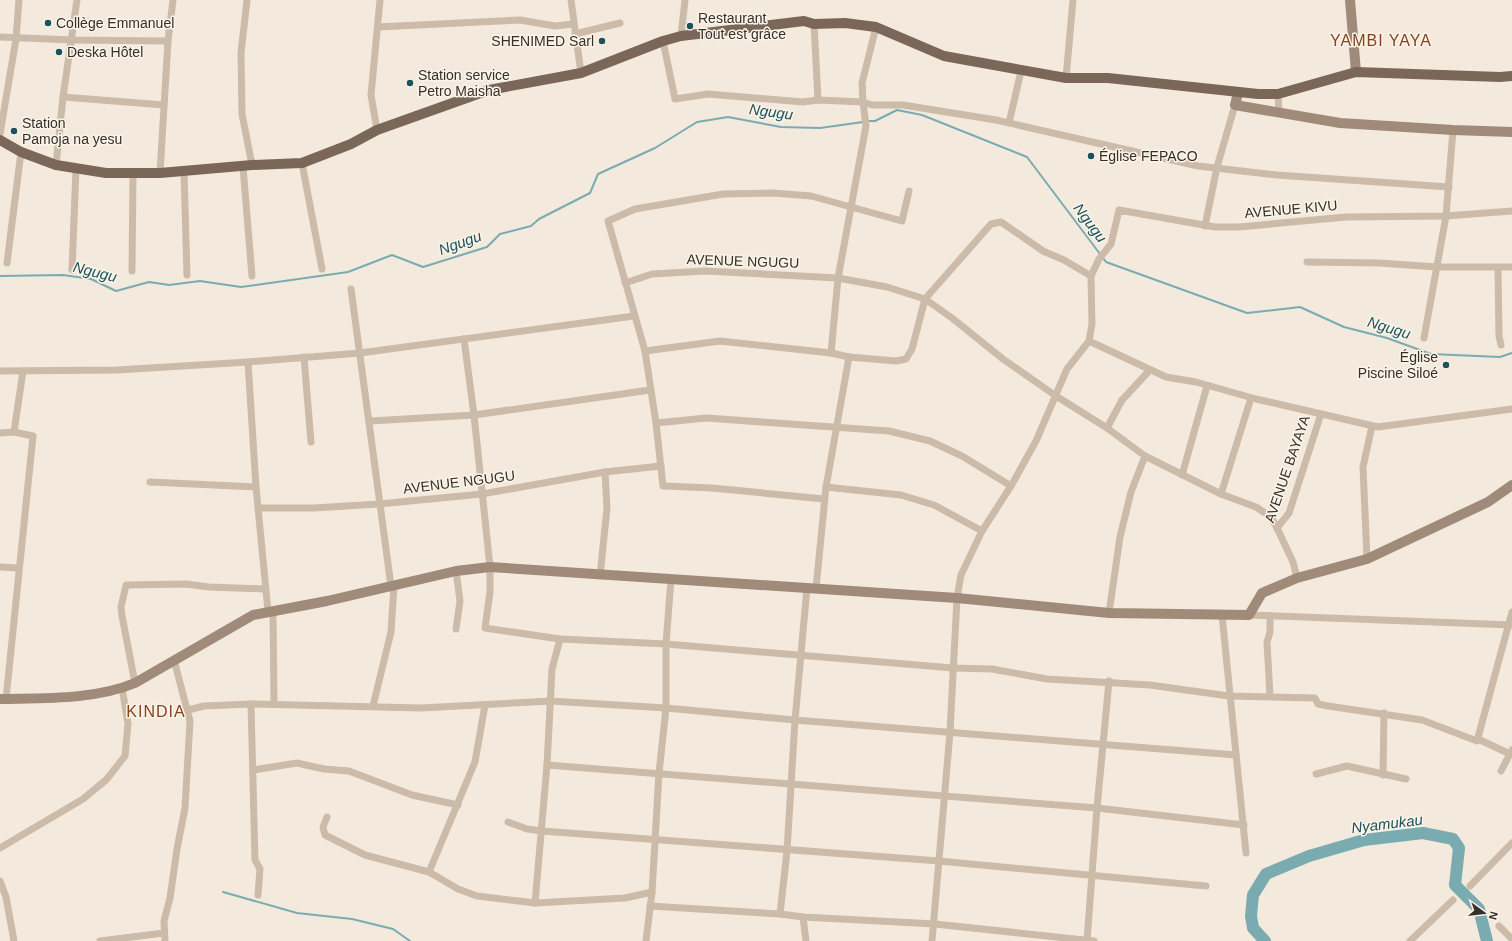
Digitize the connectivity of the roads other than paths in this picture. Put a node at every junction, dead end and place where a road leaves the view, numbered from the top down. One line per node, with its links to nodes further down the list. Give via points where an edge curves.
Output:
1 (19, 0): 18 (street)
2 (77, 0): 19 (street)
3 (173, 0): 20 (street)
4 (248, 0): 44 (street, via 241,53 242,114)
5 (380, 0): 13 (street)
6 (571, 0): 11 (street)
7 (685, 0): 16 (street)
8 (1073, 0): 26 (street)
9 (1350, 0): 23 (street)
10 (620, 23): 15 (street)
11 (573, 24): 13 (street, via 555,26 520,20); 15 (street)
12 (814, 24): 14 (main road, via 845,23); 16 (main road, via 804,21); 30 (street)
13 (378, 27): 36 (street, via 371,95)
14 (876, 27): 22 (main road, via 944,56); 31 (street, via 862,83)
15 (575, 34): 24 (street)
16 (681, 36): 21 (main road)
17 (0, 37): 18 (street)
18 (16, 39): 19 (street); 39 (street)
19 (72, 40): 20 (street); 29 (street)
20 (168, 41): 32 (street)
21 (663, 41): 24 (main road); 30 (street, via 674,99 708,94 803,102)
22 (1021, 71): 26 (main road); 35 (street)
23 (1356, 72): 25 (main road); 28 (main road)
24 (581, 73): 36 (main road, via 489,90)
25 (1512, 76)
26 (1066, 78): 27 (main road, via 1108,78)
27 (1238, 93): 28 (main road); 33 (street)
28 (1278, 94): 34 (street)
29 (63, 97): 32 (street); 43 (street)
30 (818, 100): 31 (street)
31 (863, 102): 35 (street, via 872,105 903,105); 52 (street, via 866,126)
32 (164, 105): 49 (street)
33 (1235, 105): 34 (street); 45 (street)
34 (1278, 112): 37 (street, via 1340,123)
35 (1009, 123): 45 (street, via 1198,166)
36 (377, 130): 42 (main road, via 351,144)
37 (1453, 130): 38 (street); 50 (street)
38 (1512, 132)
39 (0, 134)
40 (0, 140): 41 (main road)
41 (21, 152): 43 (main road); 57 (street)
42 (302, 163): 44 (main road); 61 (street)
43 (56, 165): 46 (main road)
44 (247, 166): 48 (main road); 65 (street)
45 (1218, 167): 50 (street, via 1278,175); 55 (street)
46 (76, 169): 47 (main road, via 106,173); 62 (street)
47 (133, 172): 49 (main road); 63 (street)
48 (184, 172): 49 (main road); 64 (street)
49 (160, 173)
50 (1449, 187): 54 (street)
51 (909, 191): 52 (street, via 902,221)
52 (850, 207): 67 (street); 68 (street, via 811,196 773,193 723,194 635,209 608,221)
53 (1512, 211): 54 (street, AVENUE KIVU)
54 (1446, 216): 55 (street, AVENUE KIVU, via 1378,216 1239,227); 58 (street)
55 (1205, 226): 66 (street, AVENUE KIVU, via 1119,210 1111,244)
56 (1307, 262): 58 (street)
57 (7, 263)
58 (1437, 267): 60 (street); 72 (street)
59 (1512, 267): 60 (street)
60 (1498, 268): 75 (street)
61 (322, 269)
62 (72, 270)
63 (132, 271)
64 (187, 275)
65 (252, 276)
66 (1091, 276): 70 (street, via 1042,251 1001,222 991,224); 74 (street, via 1092,324)
67 (838, 278): 68 (street, AVENUE NGUGU, via 705,270 652,274); 70 (street, AVENUE NGUGU, via 887,287); 78 (street)
68 (625, 283): 71 (street)
69 (351, 289): 77 (street)
70 (925, 299): 80 (street, via 912,350 906,359 896,361); 87 (street, AVENUE NGUGU)
71 (634, 316): 73 (street); 76 (street)
72 (1424, 338)
73 (464, 339): 77 (street); 91 (street)
74 (1089, 341): 82 (street); 87 (street, via 1067,369)
75 (1501, 345)
76 (645, 351): 78 (street, via 720,341); 86 (street)
77 (360, 353): 79 (street); 92 (street)
78 (831, 353): 80 (street)
79 (304, 357): 81 (street); 99 (street)
80 (849, 357): 94 (street)
81 (248, 362): 84 (street, via 117,370); 107 (street)
82 (1150, 370): 85 (street, via 1166,377); 96 (street, via 1122,400)
83 (0, 371): 84 (street)
84 (22, 371): 97 (street)
85 (1207, 386): 88 (street); 103 (street)
86 (650, 390): 91 (street); 93 (street)
87 (1056, 396): 96 (street); 106 (street, via 1036,441)
88 (1251, 398): 90 (street); 110 (street)
89 (1512, 409): 95 (street)
90 (1321, 414): 95 (street); 114 (street, AVENUE BAYAYA, via 1289,513)
91 (474, 415): 92 (street); 109 (street)
92 (370, 421): 112 (street)
93 (656, 424): 94 (street, via 706,418); 101 (street)
94 (835, 426): 106 (street, via 889,431 930,440); 108 (street)
95 (1372, 426): 116 (street, via 1363,467)
96 (1107, 428): 100 (street)
97 (14, 432): 98 (street); 118 (street, via 33,436)
98 (0, 433)
99 (311, 442)
100 (1145, 456): 103 (street); 130 (street, via 1131,492 1120,537)
101 (661, 466): 102 (street, AVENUE NGUGU); 111 (street, via 663,486)
102 (605, 472): 109 (street, AVENUE NGUGU); 121 (street, via 607,508)
103 (1182, 475): 110 (street)
104 (150, 482): 107 (street)
105 (1512, 485): 116 (street, via 1488,502)
106 (1011, 486): 115 (street)
107 (256, 487): 113 (street)
108 (826, 487): 111 (street); 115 (street, via 901,495 934,505)
109 (482, 494): 112 (street, AVENUE NGUGU); 119 (street)
110 (1221, 494): 114 (street, via 1256,507 1271,517)
111 (824, 499): 125 (street)
112 (379, 504): 113 (street, AVENUE NGUGU); 124 (street)
113 (258, 508): 126 (street)
114 (1277, 528): 122 (street, AVENUE BAYAYA, via 1293,562)
115 (982, 531): 127 (street, via 961,575)
116 (1367, 559): 122 (street)
117 (0, 567): 118 (street)
118 (18, 568): 146 (street)
119 (490, 568): 120 (street); 121 (street); 136 (street, via 485,628)
120 (456, 571): 124 (street); 135 (street, via 460,601)
121 (600, 576): 123 (street)
122 (1297, 578): 132 (street, via 1262,593)
123 (671, 579): 125 (street); 137 (street)
124 (392, 586): 128 (street); 151 (street, via 390,632)
125 (812, 588): 127 (street); 138 (street)
126 (265, 589): 128 (street); 142 (street, via 186,584 126,585 121,606)
127 (957, 598): 130 (street); 140 (street)
128 (271, 611): 139 (street, via 253,615); 149 (street)
129 (1512, 612): 134 (street)
130 (1109, 613): 131 (street)
131 (1222, 615): 132 (street); 144 (street)
132 (1249, 615): 133 (street)
133 (1270, 616): 134 (street); 145 (street, via 1270,632 1266,642)
134 (1511, 625): 157 (street)
135 (456, 629)
136 (560, 639): 137 (street); 147 (street, via 552,669)
137 (666, 644): 138 (street); 152 (street)
138 (801, 654): 140 (street); 155 (street)
139 (174, 660): 142 (street); 153 (street)
140 (953, 668): 141 (street, via 992,669 1047,679); 156 (street)
141 (1109, 681): 144 (street); 158 (street)
142 (135, 683): 143 (street)
143 (122, 688): 146 (street, via 103,693); 178 (street, via 128,724 125,756 106,780 83,798)
144 (1229, 696): 145 (street); 160 (street)
145 (1270, 696): 154 (street, via 1315,698 1318,704)
146 (3, 698)
147 (551, 700): 150 (street); 152 (street); 161 (street)
148 (251, 704): 149 (street); 153 (street, via 204,706); 162 (street)
149 (274, 704): 151 (street)
150 (485, 704): 151 (street, via 421,708); 170 (street, via 475,762)
151 (373, 706)
152 (666, 708): 155 (street); 164 (street)
153 (188, 710): 196 (street, via 190,721 185,808)
154 (1384, 714): 157 (street, via 1422,720 1477,741); 166 (street)
155 (795, 720): 156 (street); 168 (street)
156 (950, 732): 158 (street); 169 (street)
157 (1478, 739): 159 (street)
158 (1103, 743): 160 (street); 171 (street)
159 (1511, 752): 163 (street)
160 (1236, 755): 174 (street)
161 (547, 765): 164 (street); 175 (street)
162 (253, 770): 170 (street, via 297,763 348,771 412,795); 188 (street, via 256,860 260,869)
163 (1501, 771)
164 (659, 773): 168 (street); 176 (street)
165 (1316, 774): 166 (street, via 1347,766)
166 (1383, 775): 167 (street)
167 (1406, 779)
168 (791, 784): 169 (street); 179 (street)
169 (944, 797): 171 (street); 181 (street)
170 (458, 805): 182 (street)
171 (1097, 808): 174 (street); 183 (street)
172 (327, 817): 182 (street, via 323,827 325,835 365,855)
173 (508, 822): 175 (street)
174 (1244, 825): 180 (street)
175 (542, 831): 176 (street); 190 (street)
176 (656, 839): 179 (street); 187 (street)
177 (1512, 843): 186 (street)
178 (0, 848)
179 (787, 851): 181 (street); 192 (street)
180 (1246, 853)
181 (939, 862): 183 (street); 194 (street)
182 (429, 872): 190 (street, via 477,896)
183 (1092, 874): 185 (street); 204 (street)
184 (0, 881): 198 (street, via 6,897)
185 (1206, 886)
186 (1470, 886)
187 (652, 892): 190 (street, via 625,898); 191 (street)
188 (258, 895)
189 (1453, 900): 205 (street)
190 (535, 903)
191 (650, 906): 192 (street); 201 (street)
192 (780, 914): 193 (street)
193 (803, 917): 194 (street); 202 (street)
194 (935, 924): 203 (street); 204 (street)
195 (1499, 926): 197 (street)
196 (164, 933): 199 (street); 200 (street)
197 (1512, 939)
198 (14, 941)
199 (100, 941)
200 (165, 941)
201 (646, 941)
202 (806, 941)
203 (932, 941)
204 (1090, 941)
205 (1410, 941)

